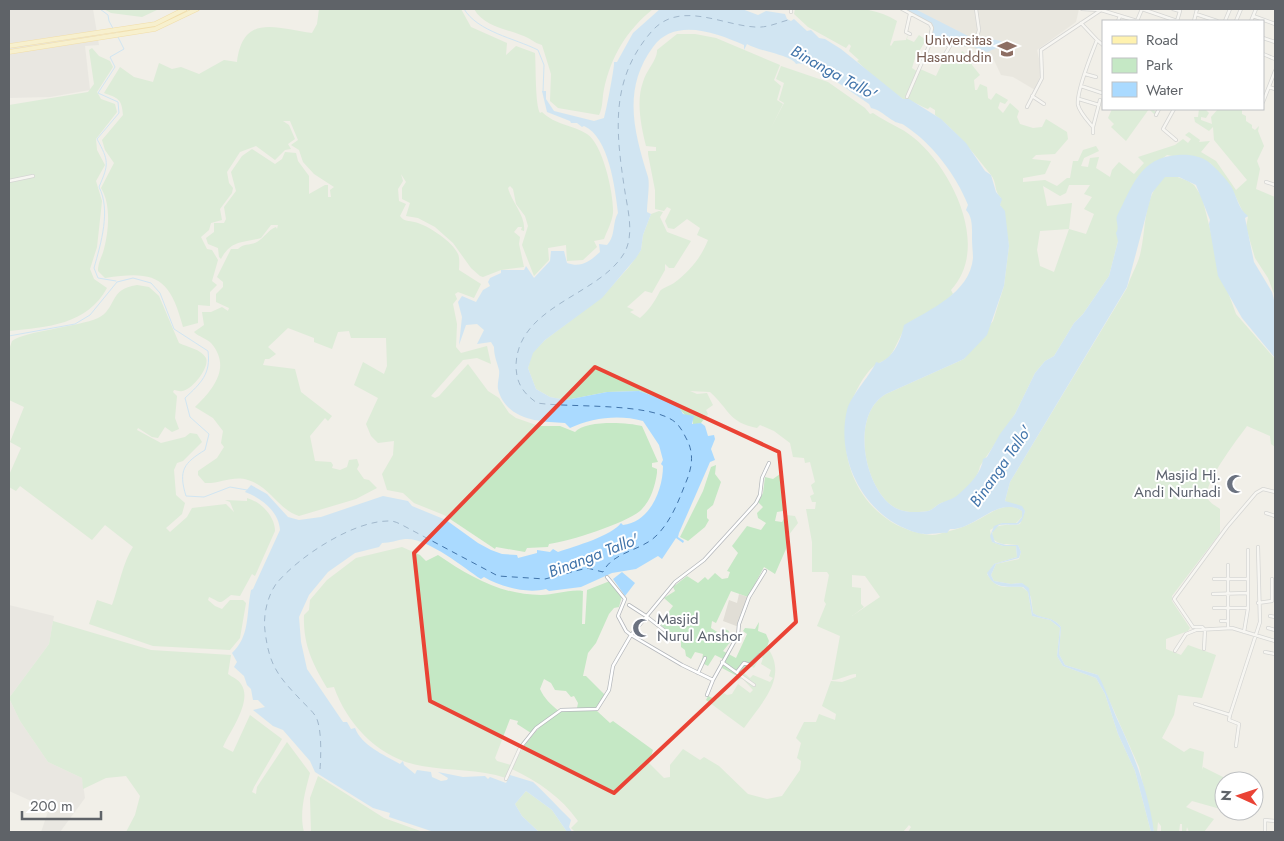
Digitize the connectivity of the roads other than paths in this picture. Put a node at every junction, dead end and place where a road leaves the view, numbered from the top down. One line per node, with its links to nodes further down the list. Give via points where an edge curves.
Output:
1 (185, 9): 30 (main road, via 161,22)
2 (197, 9): 31 (main road, via 155,29)
3 (902, 9): 13 (street)
4 (976, 9): 27 (street)
5 (1082, 9): 10 (street)
6 (1142, 9): 19 (street)
7 (1173, 9): 12 (street)
8 (1197, 9): 14 (street)
9 (1256, 9): 16 (street)
10 (1101, 10): 11 (street); 23 (street)
11 (1107, 10): 15 (street)
12 (1181, 10)
13 (910, 14): 25 (street, via 906,32); 26 (street, via 930,24 929,37)
14 (1196, 14): 20 (street); 21 (street)
15 (1120, 16): 17 (street); 18 (street)
16 (1253, 16): 22 (street); 24 (street)
17 (1118, 20)
18 (1134, 20)
19 (1174, 20)
20 (1194, 20)
21 (1208, 20)
22 (1251, 20)
23 (1081, 23): 28 (street); 40 (street, via 1041,50 1042,78)
24 (1275, 24)
25 (910, 34)
26 (932, 39): 32 (street, via 950,46); 41 (street)
27 (976, 40)
28 (1097, 40): 29 (street); 34 (street)
29 (1102, 44)
30 (9, 46)
31 (9, 52)
32 (941, 62)
33 (1275, 72): 37 (street)
34 (1085, 74): 35 (street); 36 (street)
35 (1096, 77)
36 (1081, 86): 39 (street); 42 (street)
37 (1269, 87): 38 (street); 44 (street)
38 (1275, 89)
39 (1102, 94)
40 (1032, 96): 45 (street); 47 (street)
41 (907, 97)
42 (1079, 99): 46 (street); 51 (street, via 1080,108)
43 (1100, 100): 46 (street)
44 (1264, 100)
45 (1044, 104)
46 (1099, 105): 51 (street)
47 (1027, 107)
48 (1158, 110): 50 (street)
49 (1173, 110): 53 (street, via 1163,129)
50 (1156, 115)
51 (1093, 128): 52 (street)
52 (1092, 133)
53 (1176, 140)
54 (33, 176): 55 (street)
55 (9, 181)
56 (1266, 182): 57 (street)
57 (1275, 185)
58 (769, 463): 79 (street, via 761,479 756,503 704,560 674,582)
59 (1275, 492): 86 (street, via 1263,489 1256,493 1175,597 1174,601 1192,626)
60 (1266, 513): 61 (street)
61 (1275, 516)
62 (1258, 547): 74 (street)
63 (1248, 550): 69 (street)
64 (1228, 565): 68 (street)
65 (765, 571): 99 (street, via 749,597 738,635)
66 (607, 577): 90 (street, via 625,599 618,616)
67 (1214, 579): 68 (street)
68 (1228, 579): 69 (street); 73 (street)
69 (1248, 579): 71 (street)
70 (1272, 579): 74 (street, via 1272,601)
71 (1248, 593): 73 (street); 78 (street)
72 (1214, 594): 73 (street)
73 (1229, 594): 77 (street)
74 (1258, 603): 91 (street, via 1261,617)
75 (629, 605): 79 (street)
76 (1214, 608): 77 (street)
77 (1229, 608): 78 (street); 83 (street)
78 (1248, 608): 88 (street)
79 (646, 616): 89 (street); 90 (street)
80 (1270, 616): 81 (street)
81 (1275, 617)
82 (1221, 621): 83 (street)
83 (1228, 621): 84 (street)
84 (1228, 628): 86 (street); 88 (street)
85 (1268, 628): 87 (street)
86 (1205, 630): 93 (street); 94 (street, via 1186,634)
87 (1275, 630)
88 (1244, 632): 91 (street)
89 (669, 634)
90 (631, 635): 101 (street); 108 (street, via 613,666 609,690 597,709 561,710 536,728 520,748)
91 (1257, 636): 92 (street); 106 (street)
92 (1275, 641)
93 (1204, 649)
94 (1175, 651)
95 (1266, 652): 96 (street)
96 (1275, 654)
97 (760, 655): 100 (street, via 750,665 744,663)
98 (705, 658): 101 (street)
99 (722, 662): 100 (street); 102 (street)
100 (737, 672): 103 (street)
101 (698, 673): 102 (street)
102 (713, 680): 104 (street)
103 (754, 685)
104 (707, 695)
105 (1195, 704): 106 (street)
106 (1230, 715): 107 (street, via 1229,720 1239,724)
107 (1236, 746)
108 (506, 779)
109 (1275, 821): 110 (street, via 1265,820)
110 (1265, 832)

